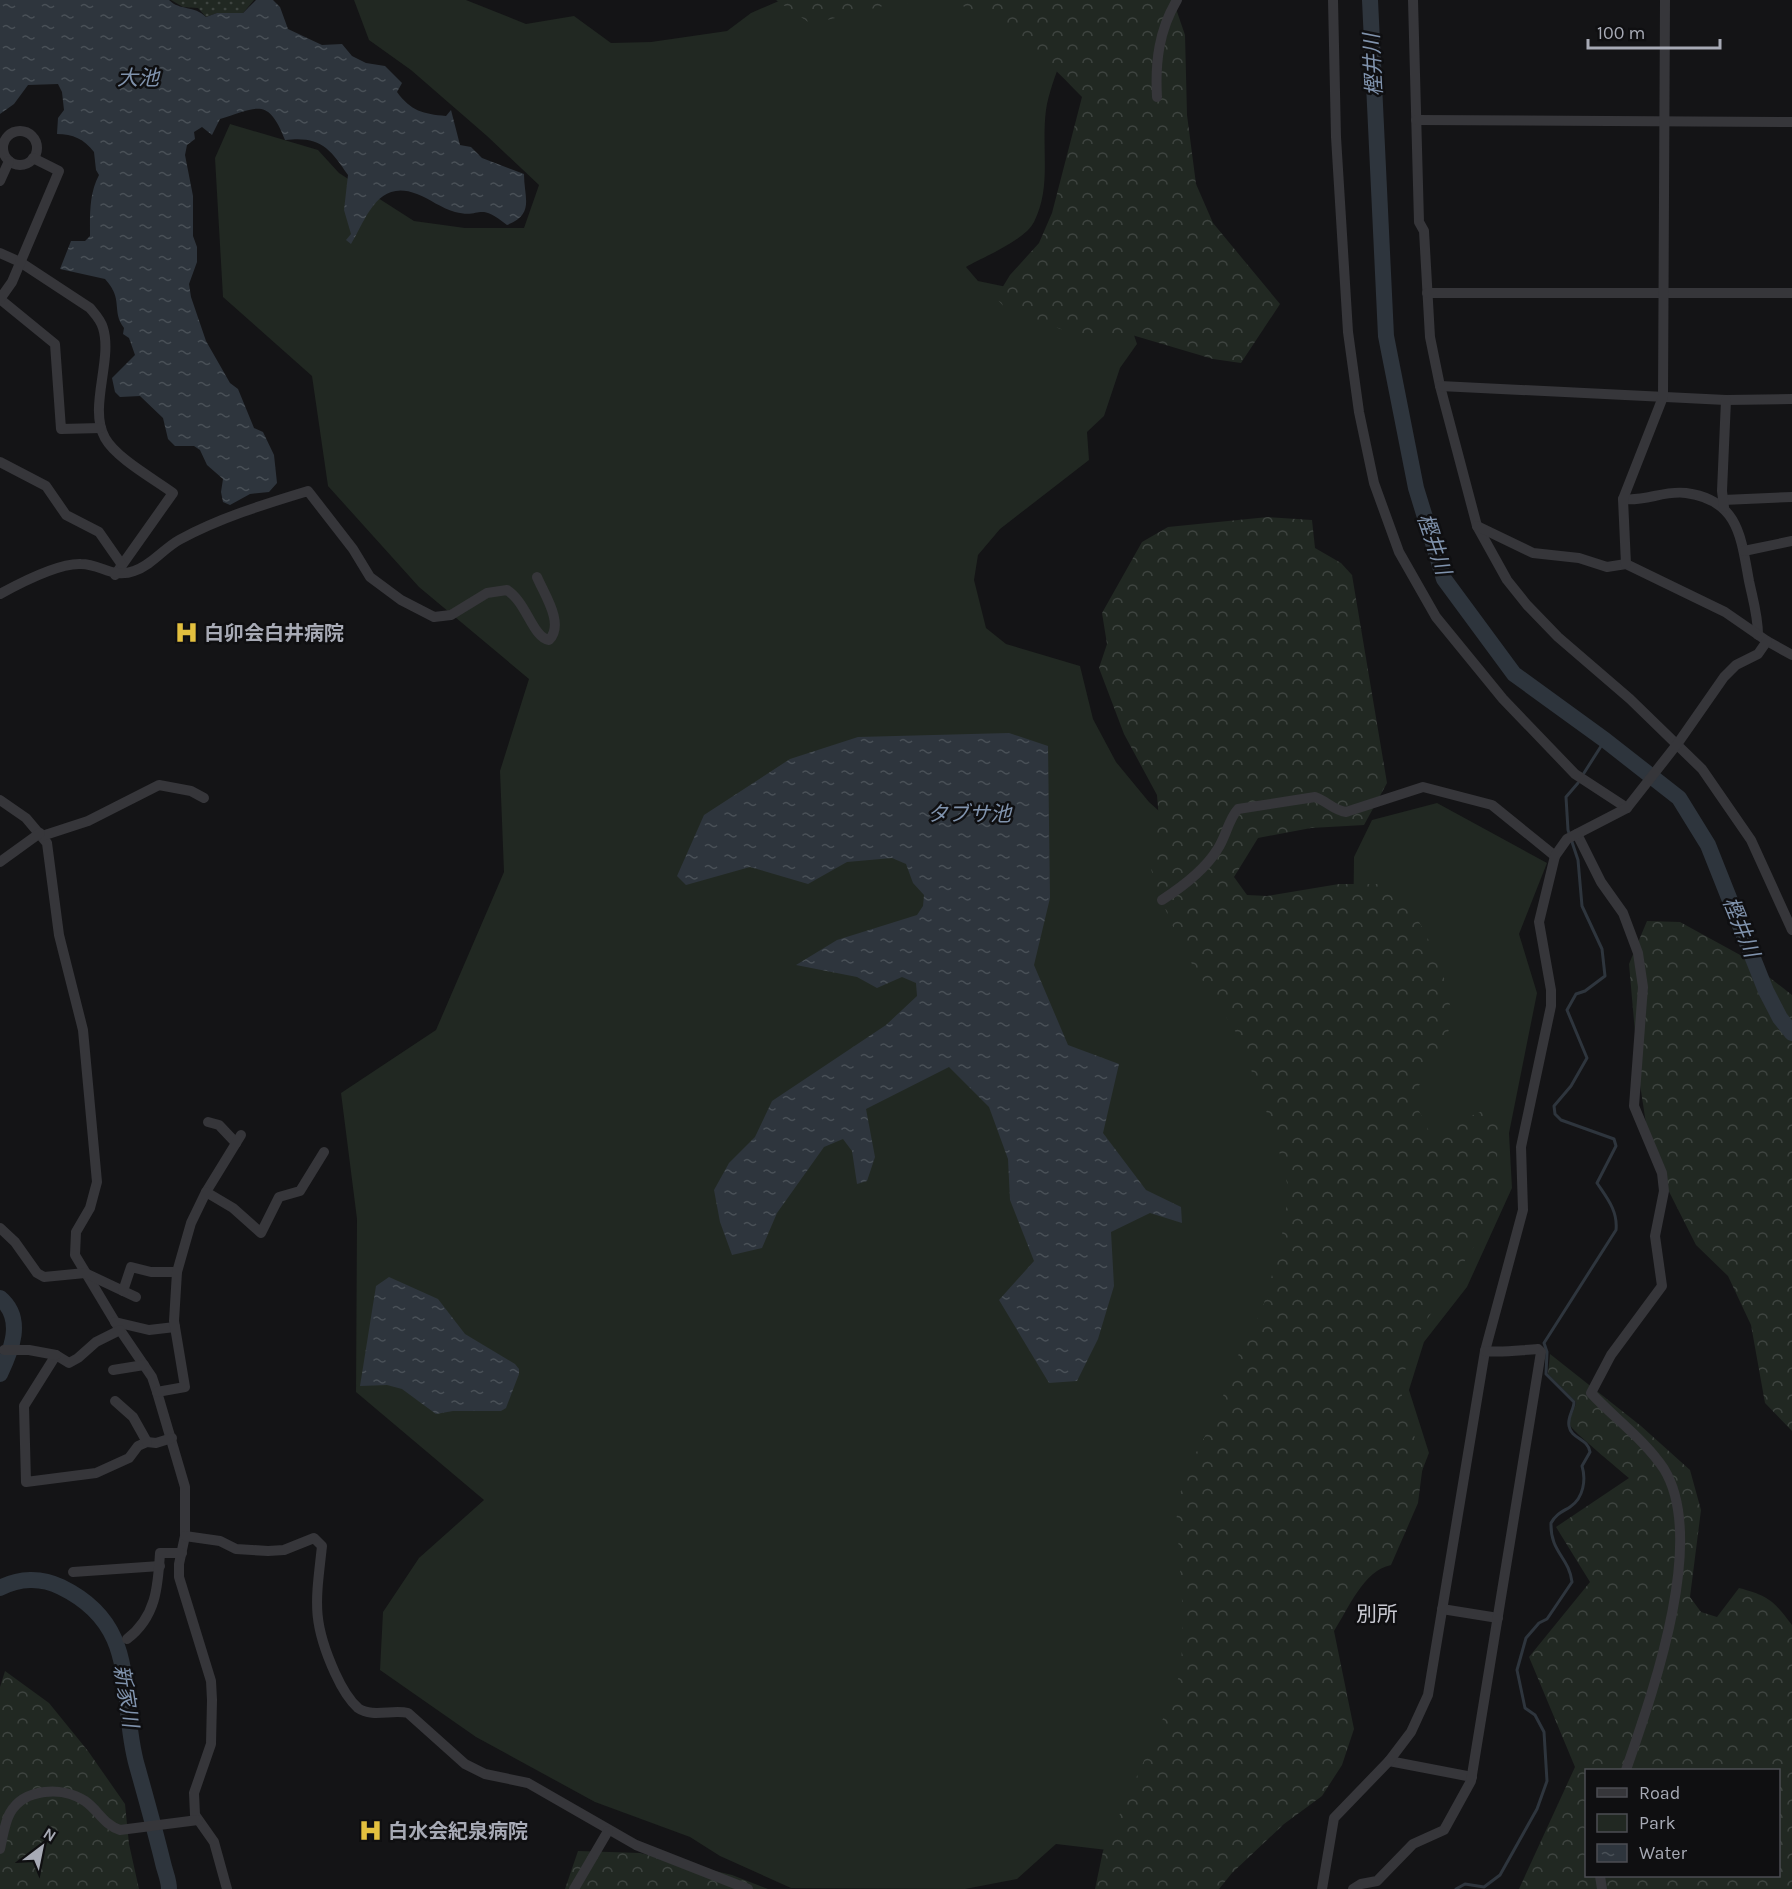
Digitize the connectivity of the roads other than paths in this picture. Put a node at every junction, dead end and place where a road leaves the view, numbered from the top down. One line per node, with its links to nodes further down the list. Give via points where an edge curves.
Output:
1 (1177, 0): 5 (street, via 1160,39)
2 (1333, 0): 39 (street, via 1335,137 1348,332 1374,483 1399,552 1436,617 1503,699 1575,774)
3 (1413, 0): 6 (street)
4 (1665, 0): 7 (street)
5 (1157, 97)
6 (1416, 120): 7 (street); 14 (street, via 1419,222 1424,231)
7 (1664, 122): 8 (street); 15 (street)
8 (1792, 122)
9 (4, 158): 10 (street, via 21,165); 10 (street, via 6,138 19,130 30,133 36,142); 11 (street)
10 (33, 158): 13 (street, via 59,171)
11 (0, 181)
12 (0, 253): 13 (street)
13 (20, 262): 17 (street); 22 (street, via 90,308 103,327)
14 (1427, 292): 15 (street); 18 (street, via 1430,337)
15 (1664, 292): 16 (street); 19 (street)
16 (1792, 293)
17 (0, 299): 22 (street, via 56,344 61,429)
18 (1440, 386): 19 (street); 27 (street)
19 (1663, 397): 21 (street); 25 (street)
20 (1792, 399): 21 (street)
21 (1726, 400): 26 (street)
22 (101, 428): 31 (street, via 113,449 173,493)
23 (0, 462): 31 (street, via 46,486 66,515 99,532)
24 (1792, 497): 26 (street)
25 (1623, 499): 26 (street, via 1637,501 1664,493 1686,493); 30 (street)
26 (1723, 503): 29 (street, via 1736,522)
27 (1477, 526): 30 (street, via 1533,553 1579,558 1607,567); 36 (street, via 1507,580 1527,605)
28 (1792, 541): 29 (street)
29 (1744, 551): 34 (street)
30 (1626, 564): 34 (street, via 1725,612)
31 (119, 570): 32 (street, via 145,567 179,541 252,508 308,491 370,577 401,600 434,617 451,615 487,593 507,590 517,596 535,631 549,640 555,622); 33 (street, via 81,564 33,575)
32 (537, 578)
33 (0, 594)
34 (1762, 638): 35 (street); 36 (street, via 1758,654 1736,665 1724,677)
35 (1792, 655)
36 (1678, 743): 39 (street); 45 (street, via 1702,769 1751,840)
37 (204, 798): 40 (street, via 191,791 159,785 88,821)
38 (0, 800): 40 (street, via 26,818)
39 (1627, 808): 41 (street)
40 (40, 834): 43 (street); 51 (street, via 47,843 59,935 83,1030 97,1182 74,1242 75,1255)
41 (1572, 836): 42 (street); 73 (street, via 1623,913 1638,953 1643,987 1634,1106 1662,1173 1664,1191 1655,1236 1662,1286 1611,1354 1591,1393 1663,1468 1674,1490 1679,1526 1674,1607 1657,1678)
42 (1555, 856): 44 (street, via 1492,805 1435,788 1422,787 1346,812 1315,797 1239,809 1207,863); 57 (street, via 1539,922 1551,1006 1521,1147 1523,1210)
43 (0, 862)
44 (1162, 900)
45 (1792, 930)
46 (208, 1122): 48 (street, via 238,1139)
47 (324, 1152): 48 (street, via 300,1191 279,1197 261,1233 233,1208)
48 (206, 1192): 50 (street, via 191,1223)
49 (0, 1228): 51 (street, via 44,1277)
50 (177, 1272): 52 (street, via 131,1267); 55 (street)
51 (85, 1273): 52 (street); 54 (street)
52 (123, 1291): 53 (street)
53 (136, 1297)
54 (118, 1326): 55 (street, via 149,1330); 58 (street, via 78,1359 69,1363); 59 (street)
55 (175, 1326): 61 (street, via 185,1387)
56 (4, 1350): 58 (street)
57 (1485, 1351): 69 (street); 70 (street, via 1541,1352)
58 (56, 1355): 64 (street, via 24,1406 26,1482 96,1473 129,1458)
59 (144, 1365): 60 (street); 61 (street)
60 (113, 1370)
61 (157, 1392): 63 (street)
62 (116, 1401): 64 (street, via 133,1417)
63 (172, 1438): 64 (street); 65 (street, via 185,1487)
64 (147, 1442)
65 (185, 1536): 66 (street); 76 (street, via 220,1541 236,1549 268,1551 284,1550 314,1538 319,1540 322,1546 315,1608 322,1643 339,1680 358,1707 368,1712 408,1713 465,1764 485,1774 528,1783)
66 (182, 1553): 67 (street, via 162,1551); 75 (street, via 179,1577 211,1681 211,1744 194,1792)
67 (160, 1566): 68 (street); 71 (street, via 156,1597 148,1616)
68 (73, 1572)
69 (1442, 1609): 70 (street); 72 (street, via 1428,1695 1411,1732)
70 (1498, 1618): 74 (street)
71 (128, 1639)
72 (1389, 1761): 74 (street); 81 (street, via 1334,1818)
73 (1626, 1769)
74 (1472, 1777): 82 (street, via 1444,1830 1413,1844 1377,1881)
75 (198, 1820): 77 (street, via 133,1830 111,1827 75,1795 48,1792 16,1804); 78 (street, via 214,1842)
76 (608, 1831): 79 (street); 80 (street)
77 (0, 1849)
78 (227, 1889)
79 (574, 1889)
80 (748, 1889)
81 (1322, 1889)
82 (1353, 1889)

